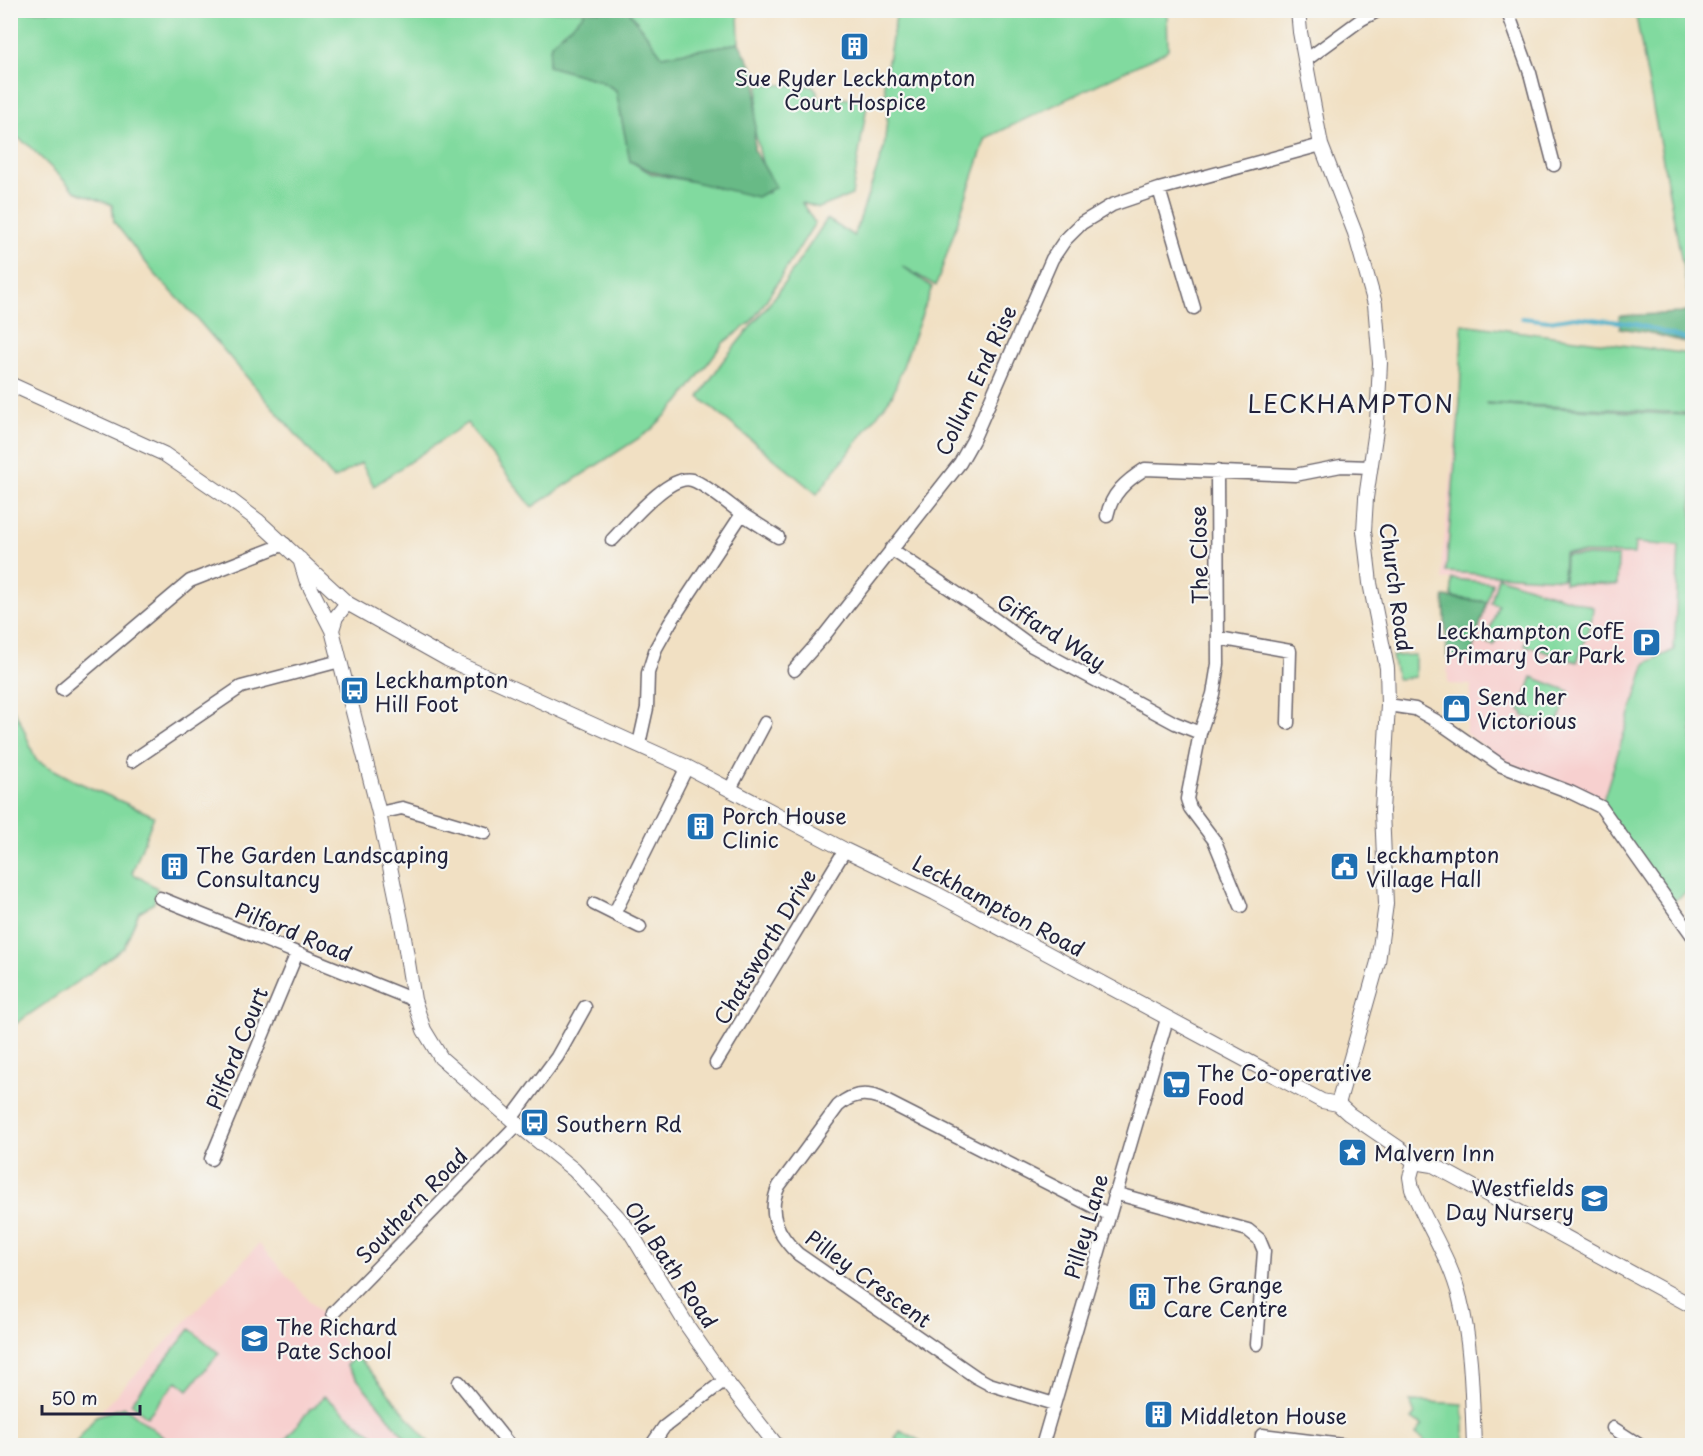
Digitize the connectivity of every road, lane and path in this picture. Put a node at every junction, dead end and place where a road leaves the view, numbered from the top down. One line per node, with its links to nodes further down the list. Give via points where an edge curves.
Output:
1 (1298, 10): 4 (street, Church Road)
2 (1379, 10): 4 (street)
3 (1507, 10): 6 (street, via 1530,73)
4 (1306, 60): 5 (street, Church Road)
5 (1321, 145): 7 (street, Collum End Rise); 10 (street, Church Road, via 1355,233 1375,304 1380,393)
6 (1554, 165)
7 (1159, 189): 8 (street); 17 (street, Collum End Rise, via 1101,210 1065,240 1052,259 973,440 960,463)
8 (1194, 308)
9 (10, 384): 16 (street, Leckhampton Road, via 164,454)
10 (1371, 466): 11 (street, via 1341,466 1295,475); 25 (street, Church Road, via 1364,531 1370,583 1388,668)
11 (1217, 471): 13 (street, via 1145,469 1115,495); 21 (street, The Close)
12 (742, 514): 14 (street); 15 (street, via 693,480 679,481); 29 (street, via 656,648 648,673 647,708)
13 (1107, 516)
14 (777, 537)
15 (612, 540)
16 (285, 544): 18 (street, Leckhampton Road); 24 (street, via 190,581)
17 (891, 549): 23 (street, Collum End Rise); 28 (street, Giffard Way, via 1030,645)
18 (300, 559): 19 (street, Leckhampton Road); 20 (street, Old Bath Road)
19 (347, 603): 20 (street); 29 (street, Leckhampton Road, via 447,659)
20 (332, 630): 22 (street, Old Bath Road)
21 (1219, 638): 27 (street, via 1290,651); 28 (street, The Close, via 1213,694)
22 (340, 662): 30 (street, via 241,687); 33 (street, Old Bath Road)
23 (794, 670)
24 (62, 689)
25 (1388, 705): 41 (street, via 1415,709 1502,766 1601,807); 47 (street, Church Road, via 1382,811 1384,928 1372,988)
26 (765, 723): 32 (street)
27 (1288, 723)
28 (1200, 733): 38 (street, The Close, via 1187,800 1214,840)
29 (639, 744): 31 (street, Leckhampton Road)
30 (132, 761)
31 (687, 766): 32 (street, Leckhampton Road); 39 (street)
32 (730, 789): 35 (street, Leckhampton Road)
33 (379, 813): 34 (street, via 402,808); 43 (street, Old Bath Road)
34 (485, 833)
35 (845, 850): 45 (street, Leckhampton Road, via 934,893); 46 (street, Chatsworth Drive)
36 (160, 898): 42 (street, Pilford Road)
37 (594, 904): 39 (street)
38 (1241, 906)
39 (614, 914): 40 (street)
40 (640, 927)
41 (1692, 935)
42 (297, 953): 43 (street, Pilford Road); 49 (street, Pilford Court)
43 (414, 1000): 48 (street, Old Bath Road, via 424,1030 441,1058)
44 (585, 1007): 48 (street, Southern Road)
45 (1167, 1019): 47 (street, Leckhampton Road, via 1322,1101); 51 (street, Pilley Lane)
46 (716, 1063)
47 (1338, 1104): 50 (street, Leckhampton Road)
48 (514, 1122): 54 (street, Southern Road); 56 (street, Old Bath Road, via 574,1170 631,1233)
49 (211, 1159)
50 (1414, 1162): 53 (street, Leckhampton Road, via 1433,1165); 66 (street, via 1412,1189 1460,1298 1469,1351)
51 (1114, 1193): 52 (street, Pilley Lane); 55 (street, via 1248,1230 1259,1239 1264,1251)
52 (1108, 1214): 58 (street, Pilley Lane); 58 (street, Pilley Crescent, via 880,1098 865,1094 838,1106 779,1186 774,1200 775,1224 798,1254 976,1377)
53 (1692, 1306)
54 (333, 1313)
55 (1257, 1344)
56 (725, 1380): 61 (street, via 664,1427); 62 (street, Old Bath Road)
57 (459, 1382): 60 (street)
58 (1054, 1404): 63 (street, Pilley Lane)
59 (1613, 1428): 67 (street)
60 (510, 1446)
61 (651, 1446)
62 (777, 1446)
63 (1042, 1446)
64 (1260, 1446): 65 (street, via 1262,1435)
65 (1350, 1446)
66 (1474, 1446)
67 (1641, 1446)

